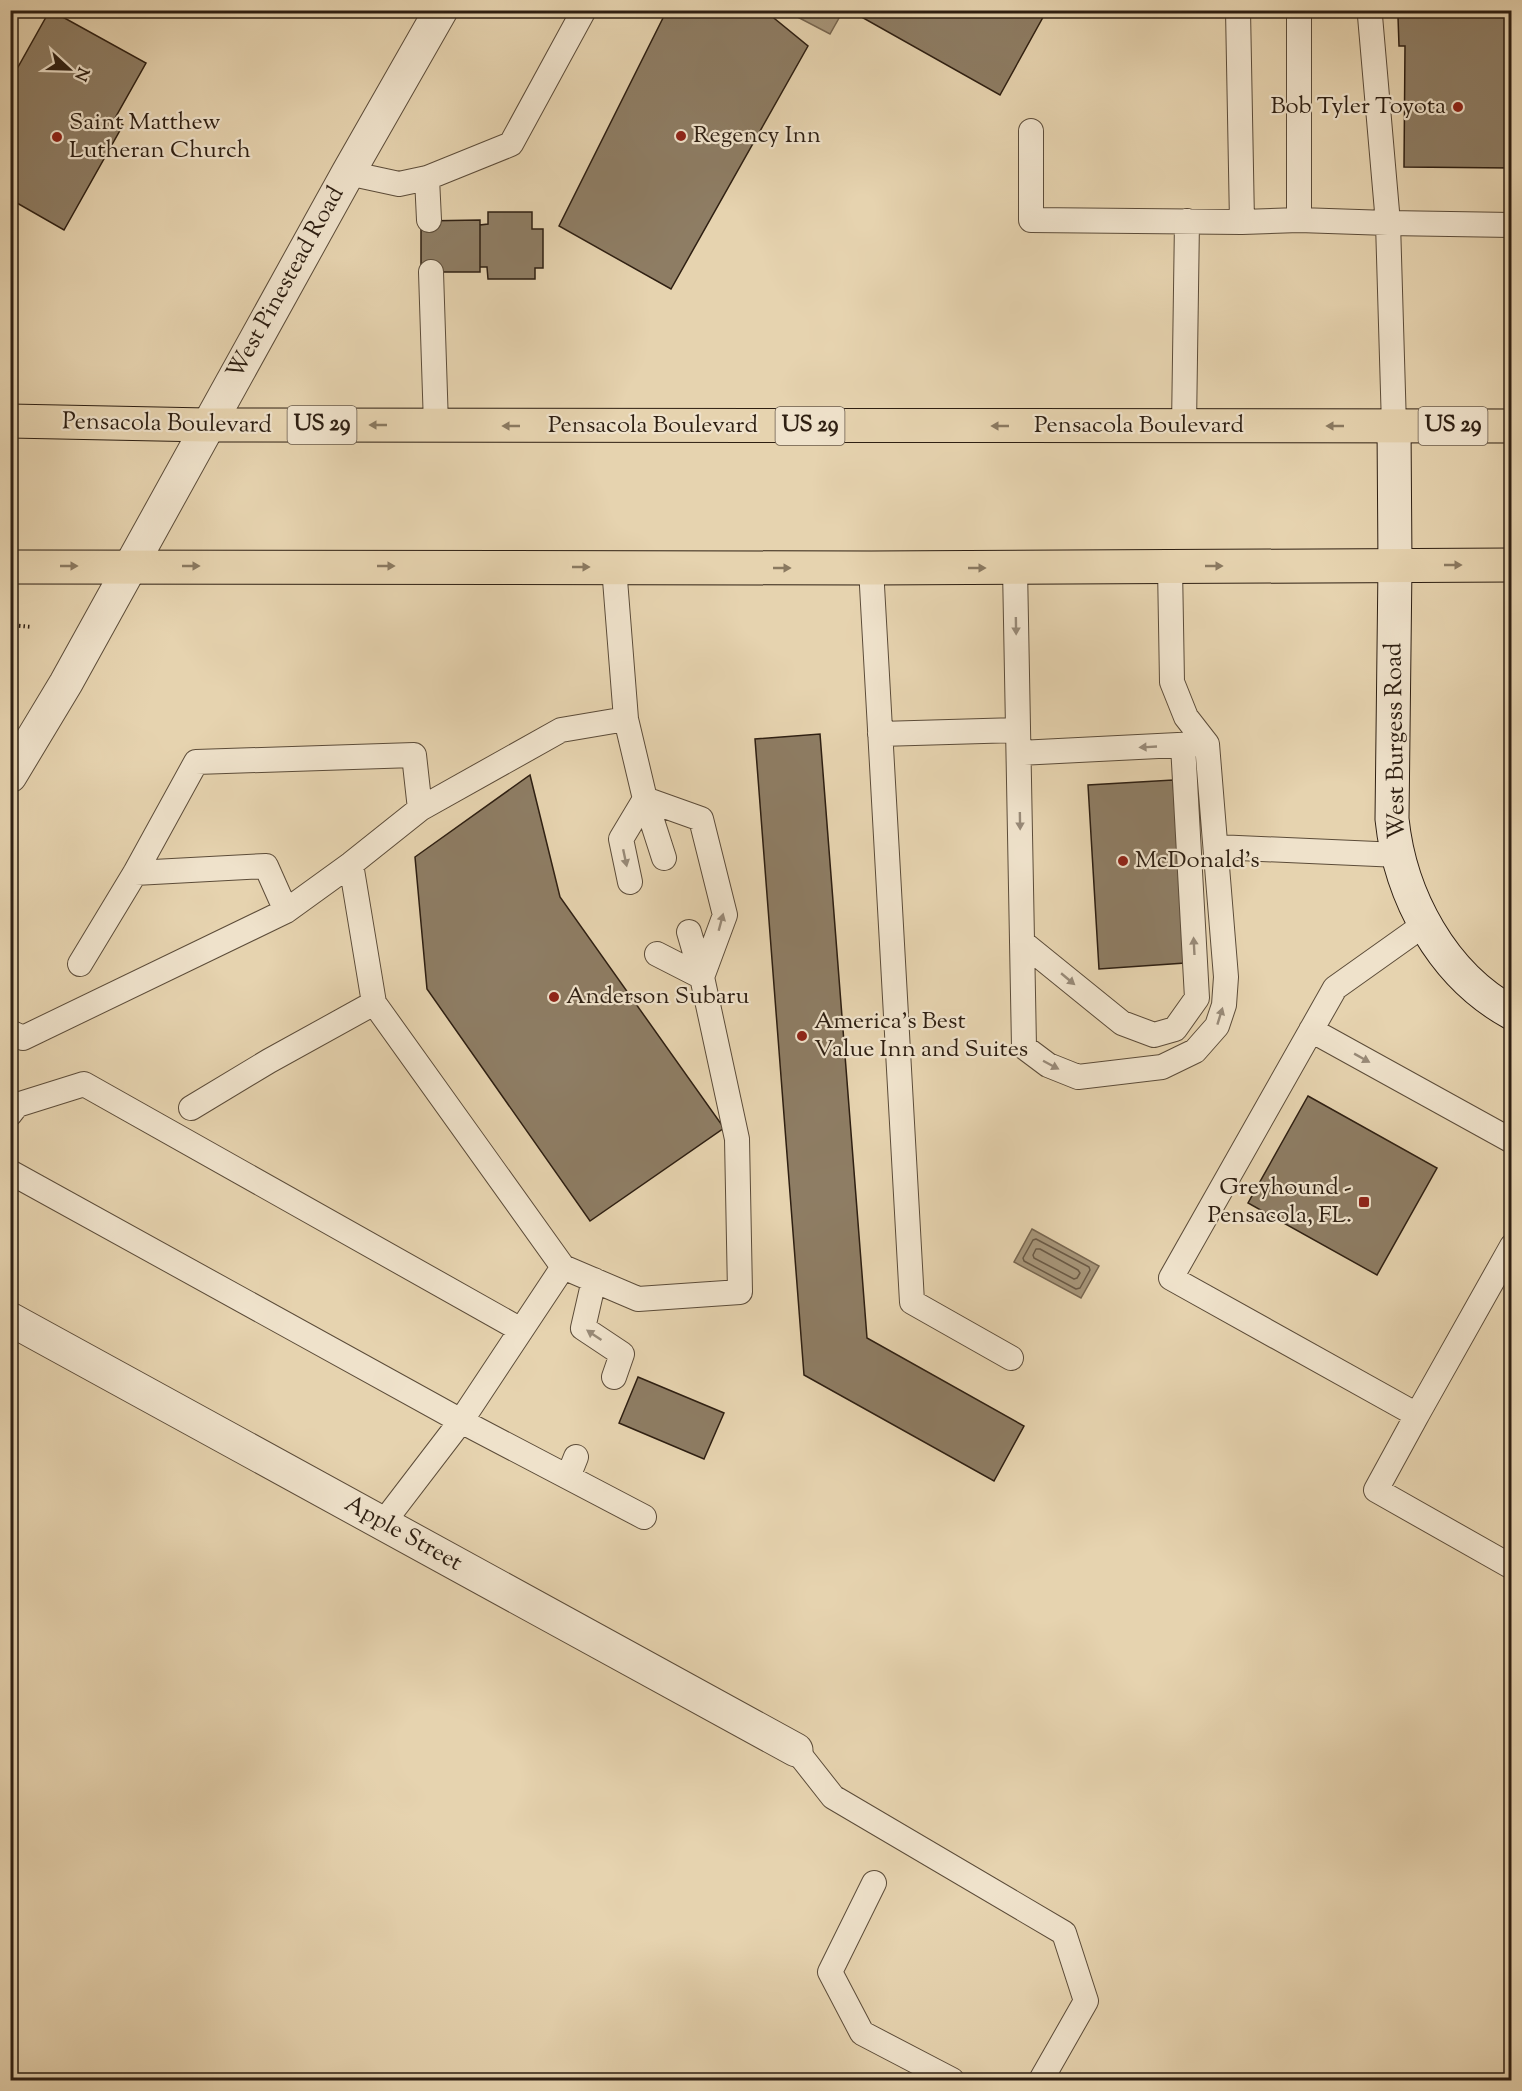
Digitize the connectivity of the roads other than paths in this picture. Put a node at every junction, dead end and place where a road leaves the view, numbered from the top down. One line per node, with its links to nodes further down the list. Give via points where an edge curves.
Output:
1 (441, 10): 7 (street, West Pinestead Road)
2 (584, 10): 8 (lane, via 511,144)
3 (1238, 10): 12 (lane)
4 (1299, 16): 10 (lane)
5 (1370, 16): 13 (lane)
6 (1031, 131): 11 (lane, via 1031,220)
7 (348, 173): 8 (lane, via 399,184); 17 (street, West Pinestead Road)
8 (427, 178): 9 (lane)
9 (429, 220)
10 (1299, 220): 12 (lane); 13 (lane)
11 (1187, 221): 12 (lane); 19 (lane)
12 (1242, 222)
13 (1388, 224): 14 (lane); 20 (lane)
14 (1512, 225)
15 (430, 272): 18 (lane)
16 (10, 421): 17 (main road, Pensacola Boulevard / US 29)
17 (207, 425): 18 (main road, Pensacola Boulevard / US 29, one-way to 17); 24 (street, West Pinestead Road)
18 (436, 425): 19 (main road, Pensacola Boulevard / US 29, one-way to 18)
19 (1184, 426): 20 (main road, Pensacola Boulevard / US 29, one-way to 19)
20 (1394, 426): 21 (main road, Pensacola Boulevard / US 29); 22 (street, West Burgess Road)
21 (1512, 426)
22 (1395, 565): 23 (main road, one-way to 23); 27 (main road, one-way to 22); 39 (street, West Burgess Road, via 1392,819)
23 (1512, 565)
24 (132, 566): 25 (main road, one-way to 24); 26 (main road, one-way to 26); 35 (street, West Pinestead Road)
25 (10, 567)
26 (614, 567): 28 (main road, one-way to 28); 30 (lane)
27 (1170, 567): 29 (main road); 33 (lane, via 1172,682 1186,717)
28 (871, 568): 29 (main road, one-way to 29); 31 (lane)
29 (1015, 568): 32 (lane, one-way to 32)
30 (626, 719): 36 (lane); 37 (lane, via 561,730)
31 (880, 734): 32 (lane); 64 (lane, via 912,1302)
32 (1019, 741): 34 (lane, one-way to 32); 47 (lane, one-way to 47)
33 (1207, 744): 34 (lane); 38 (lane)
34 (1183, 745): 47 (lane, one-way to 34, via 1122,1023 1154,1035 1175,1029 1197,998)
35 (10, 776)
36 (645, 799): 40 (lane); 43 (lane, one-way to 43, via 621,839); 50 (lane, one-way to 36, via 725,915 702,819)
37 (420, 809): 41 (lane); 42 (lane, via 414,755 196,762)
38 (1216, 847): 39 (lane); 47 (lane, one-way to 38, via 1024,1047 1048,1065 1078,1077 1162,1067 1195,1051 1217,1026 1224,1005 1226,977)
39 (1399, 855): 45 (street, West Burgess Road, via 1409,893)
40 (664, 858)
41 (351, 864): 44 (lane); 51 (lane)
42 (135, 873): 44 (lane, via 266,866); 49 (lane)
43 (630, 882)
44 (286, 911): 54 (lane, via 22,1038)
45 (1425, 924): 52 (street, West Burgess Road, via 1462,975); 53 (lane, via 1335,988)
46 (688, 932): 50 (lane)
47 (1022, 942)
48 (657, 954): 50 (lane)
49 (80, 964)
50 (702, 977): 61 (lane, via 737,1138 740,1292 638,1299)
51 (374, 1003): 55 (lane); 60 (lane)
52 (1512, 1013)
53 (1311, 1030): 57 (lane, one-way to 57); 66 (lane, via 1171,1278)
54 (10, 1032)
55 (192, 1108)
56 (10, 1114): 63 (lane, via 16,1105 84,1084)
57 (1512, 1141)
58 (10, 1172): 67 (lane)
59 (1512, 1246): 66 (lane)
60 (563, 1267): 61 (lane); 63 (lane)
61 (594, 1280): 65 (lane, one-way to 61, via 622,1354 583,1328)
62 (10, 1319): 69 (street, Apple Street)
63 (521, 1329): 67 (lane)
64 (1011, 1358)
65 (614, 1377)
66 (1417, 1415): 70 (lane, via 1376,1490)
67 (461, 1421): 68 (lane, via 572,1467); 69 (lane)
68 (644, 1516)
69 (383, 1523): 71 (street, Apple Street)
70 (1512, 1567)
71 (796, 1750): 74 (lane, via 832,1797 1064,1933 1086,2001)
72 (874, 1883): 73 (lane, via 830,1972 862,2033)
73 (952, 2080)
74 (1041, 2080)

